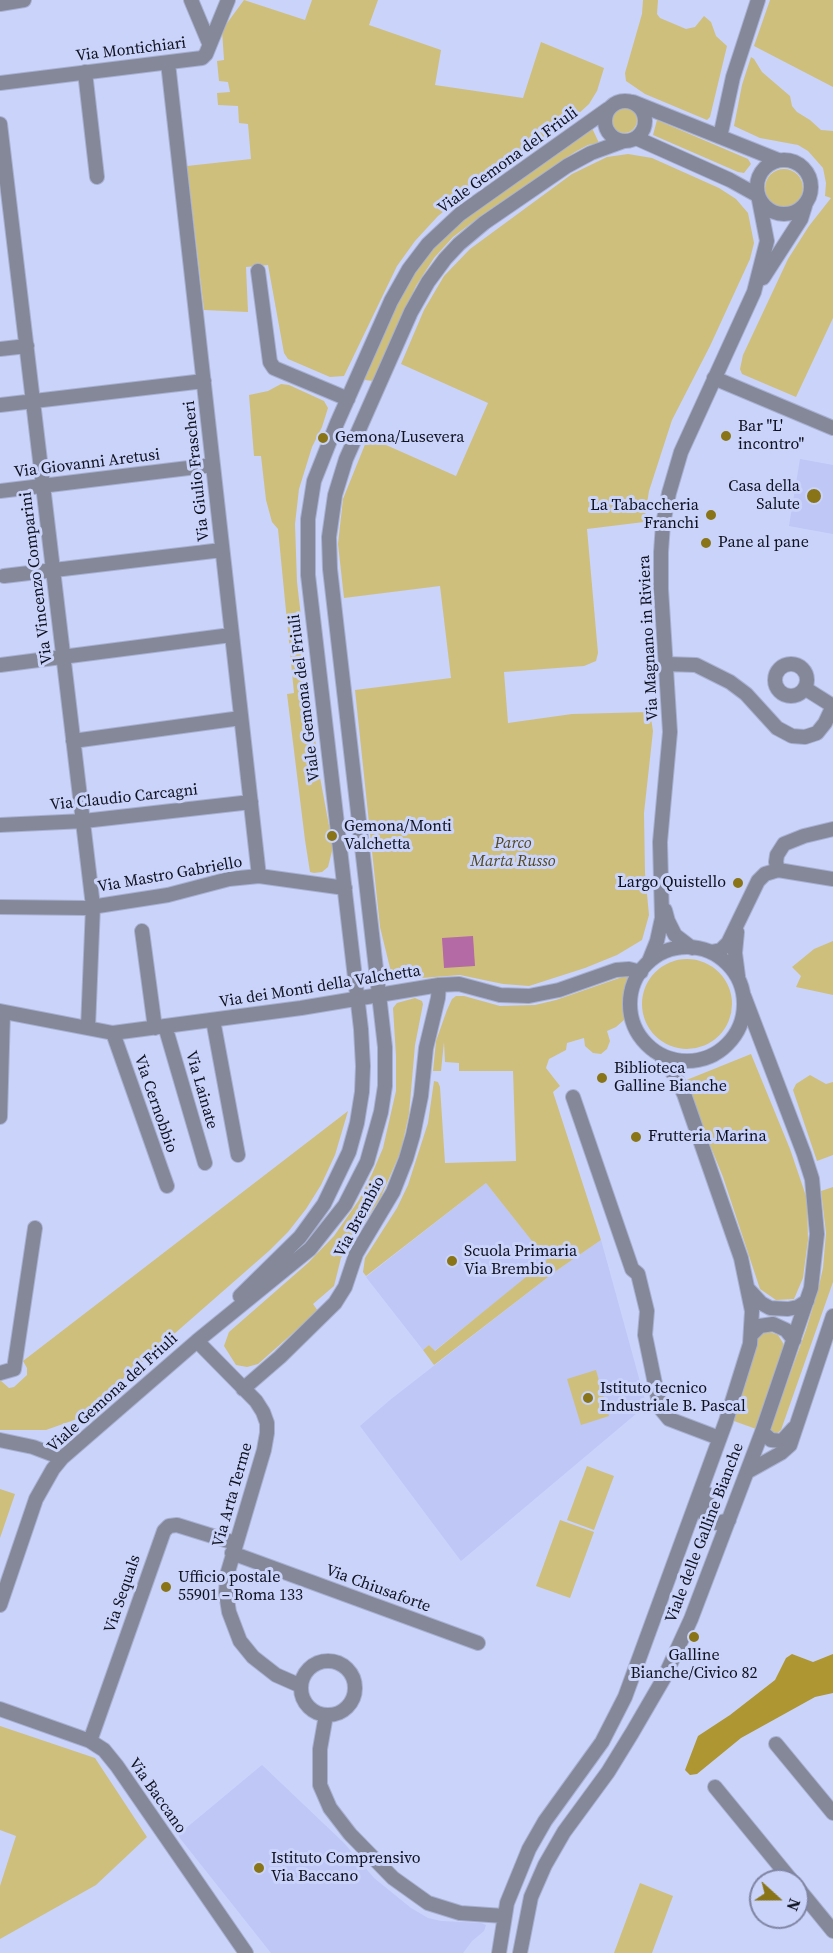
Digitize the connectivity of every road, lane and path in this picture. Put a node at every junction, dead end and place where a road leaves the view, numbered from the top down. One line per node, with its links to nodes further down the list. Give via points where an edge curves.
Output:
1 (24, 0): 5 (street)
2 (191, 0): 6 (street)
3 (228, 0): 6 (street, Via Montichiari)
4 (758, 0): 13 (street, via 733,77)
5 (0, 3)
6 (209, 43): 7 (street, Via Montichiari, via 202,58)
7 (168, 63): 8 (street, Via Montichiari); 24 (street, Via Giulio Frascheri)
8 (85, 72): 9 (street, Via Montichiari); 16 (street)
9 (0, 83)
10 (633, 102): 11 (street, via 616,102); 13 (street); 14 (street, via 639,106 645,126)
11 (608, 109): 14 (street, via 607,131 616,140); 25 (street, Viale Gemona del Friuli, via 460,214 428,244 400,284)
12 (0, 124): 21 (street, Via Vincenzo Comparini)
13 (720, 137): 15 (street)
14 (630, 139): 17 (street, via 720,175); 26 (street, Viale Gemona del Friuli, via 567,166 459,244 418,299)
15 (778, 160): 17 (street, via 761,172 756,185); 18 (street, via 797,163 807,173 811,193)
16 (97, 177)
17 (758, 197): 18 (street, via 768,210 779,214 790,214); 20 (street, Via Magnano in Riviera, via 767,241)
18 (805, 206): 20 (street, Via Magnano in Riviera, via 801,219)
19 (258, 271): 27 (street, via 274,368)
20 (754, 292): 23 (street, Via Magnano in Riviera)
21 (27, 346): 22 (street); 28 (street, Via Vincenzo Comparini)
22 (0, 349)
23 (714, 378): 32 (street); 41 (street, Via Magnano in Riviera, via 678,460 663,524)
24 (204, 381): 28 (street); 33 (street, Via Giulio Frascheri)
25 (355, 383): 26 (street); 27 (street, Viale Gemona del Friuli)
26 (376, 392): 31 (street, Viale Gemona del Friuli)
27 (348, 399): 30 (street, Viale Gemona del Friuli)
28 (33, 401): 29 (street); 34 (street, Via Vincenzo Comparini)
29 (0, 405)
30 (341, 415): 31 (street); 47 (street, Viale Gemona del Friuli, via 314,481 306,538)
31 (361, 424): 46 (street, Viale Gemona del Friuli, via 337,485 329,546)
32 (833, 428)
33 (213, 465): 34 (street, Via Giovanni Aretusi); 36 (street, Via Giulio Frascheri)
34 (43, 486): 35 (street, Via Giovanni Aretusi); 37 (street, Via Vincenzo Comparini)
35 (0, 491)
36 (222, 550): 37 (street); 39 (street, Via Giulio Frascheri)
37 (52, 570): 38 (street); 40 (street, Via Vincenzo Comparini)
38 (4, 576)
39 (231, 635): 40 (street); 44 (street, Via Giulio Frascheri)
40 (62, 656): 42 (street); 45 (street, Via Vincenzo Comparini)
41 (666, 664): 43 (street, via 696,665 730,682 777,728 805,738 817,733 833,706); 58 (street, Via Magnano in Riviera, via 670,732 660,842)
42 (0, 665)
43 (806, 689)
44 (241, 718): 45 (street); 48 (street, Via Giulio Frascheri)
45 (74, 741): 51 (street, Via Vincenzo Comparini)
46 (355, 779): 47 (street); 49 (street, Viale Gemona del Friuli)
47 (331, 782): 50 (street, Viale Gemona del Friuli)
48 (250, 801): 51 (street, Via Claudio Carcagni); 55 (street, Via Giulio Frascheri)
49 (358, 810): 50 (street); 68 (street, Viale Gemona del Friuli)
50 (335, 813): 57 (street, Viale Gemona del Friuli)
51 (84, 821): 52 (street, Via Claudio Carcagni); 59 (street, Via Vincenzo Comparini)
52 (0, 825)
53 (833, 829): 54 (street, via 784,844 777,855)
54 (778, 870): 56 (street); 61 (street, via 760,878)
55 (259, 876): 57 (street, Via Mastro Gabriello); 59 (street, Via Mastro Gabriello)
56 (833, 879)
57 (345, 888): 70 (street, Viale Gemona del Friuli)
58 (662, 893): 63 (street, Via Magnano in Riviera, via 672,930); 65 (street, Via Magnano in Riviera, via 660,931)
59 (93, 906): 60 (street, Via Mastro Gabriello); 74 (street, Via Vincenzo Comparini)
60 (0, 907)
61 (741, 919): 64 (street, via 727,946); 66 (street, via 735,953)
62 (142, 931): 73 (street, Via Lainate)
63 (692, 948): 64 (street); 65 (street, via 669,949)
64 (711, 952): 66 (street, via 729,964)
65 (645, 966): 67 (street, Via dei Monti della Valchetta, via 616,970 529,996 500,995 459,984); 76 (street, via 631,993 630,1015 641,1039)
66 (739, 981): 69 (street)
67 (439, 985): 68 (street, Via dei Monti della Valchetta); 91 (street, Via Brembio, via 418,1111 406,1159 387,1203 356,1254 342,1292 328,1311)
68 (379, 995): 70 (street, Via dei Monti della Valchetta); 88 (street, Viale Gemona del Friuli, via 385,1047 384,1096 374,1143 355,1188 310,1249)
69 (744, 996): 76 (street, via 740,1026 723,1049 696,1061); 84 (street, Viale delle Galline Bianche, via 812,1179 817,1234)
70 (357, 999): 72 (street, Via dei Monti della Valchetta); 88 (street, Viale Gemona del Friuli, via 362,1092 354,1135 339,1178 300,1237)
71 (2, 1011): 74 (street, Via dei Monti della Valchetta); 78 (street)
72 (213, 1020): 73 (street, Via dei Monti della Valchetta); 79 (street)
73 (160, 1027): 75 (street, Via dei Monti della Valchetta); 80 (street, Via Lainate)
74 (88, 1028): 75 (street, Via dei Monti della Valchetta)
75 (113, 1033): 81 (street, Via Cernobbio)
76 (661, 1056): 83 (street, Viale delle Galline Bianche, via 686,1100)
77 (573, 1097): 94 (street, via 632,1269 638,1274 648,1311 645,1335 660,1408 669,1419)
78 (0, 1117)
79 (238, 1155)
80 (205, 1163)
81 (166, 1186)
82 (35, 1228): 90 (street, via 14,1369)
83 (749, 1290): 84 (street, via 770,1308 788,1309); 86 (street, Viale delle Galline Bianche)
84 (807, 1301): 87 (street, Viale delle Galline Bianche)
85 (833, 1316): 89 (street)
86 (751, 1335): 87 (street, via 760,1326 773,1324 786,1330); 94 (street, Viale delle Galline Bianche, via 745,1366)
87 (794, 1340): 93 (street, Viale delle Galline Bianche)
88 (197, 1341): 91 (street, Via Arta Terme); 96 (street, Viale Gemona del Friuli)
89 (827, 1357): 92 (street)
90 (0, 1373)
91 (243, 1389): 100 (street, Via Arta Terme, via 263,1412 267,1433)
92 (795, 1426): 93 (street, via 782,1441 771,1440); 98 (street, via 788,1447)
93 (762, 1432): 98 (street, Viale delle Galline Bianche)
94 (720, 1438): 97 (street, Viale delle Galline Bianche)
95 (0, 1440): 96 (street)
96 (62, 1458): 101 (street, Viale Gemona del Friuli, via 36,1499)
97 (710, 1466): 99 (street, via 705,1516 708,1521); 112 (street, Viale delle Galline Bianche, via 625,1697 602,1742 534,1838)
98 (747, 1472): 99 (street, Viale delle Galline Bianche)
99 (729, 1520): 116 (street, Viale delle Galline Bianche, via 700,1597 659,1687 545,1865 531,1897)
100 (234, 1548): 102 (street, Via Chiusaforte); 103 (street, Via Arta Terme, via 226,1593 228,1612 240,1641 266,1667); 106 (street, Via Sequals, via 177,1525 164,1531)
101 (0, 1605)
102 (478, 1643)
103 (301, 1686): 105 (street, via 311,1709); 105 (street, via 316,1664 333,1662 349,1671 355,1687 350,1704)
104 (0, 1709): 106 (street, Via Baccano)
105 (326, 1715): 112 (street, via 320,1785 330,1808 350,1834 393,1878 428,1903 460,1912)
106 (90, 1741): 114 (street, Via Baccano, via 117,1766)
107 (776, 1744): 109 (street)
108 (715, 1786): 110 (street)
109 (833, 1813)
110 (782, 1869)
111 (809, 1902): 113 (street)
112 (504, 1916): 115 (street, Viale delle Galline Bianche)
113 (833, 1931)
114 (246, 1953)
115 (499, 1953)
116 (520, 1953)

